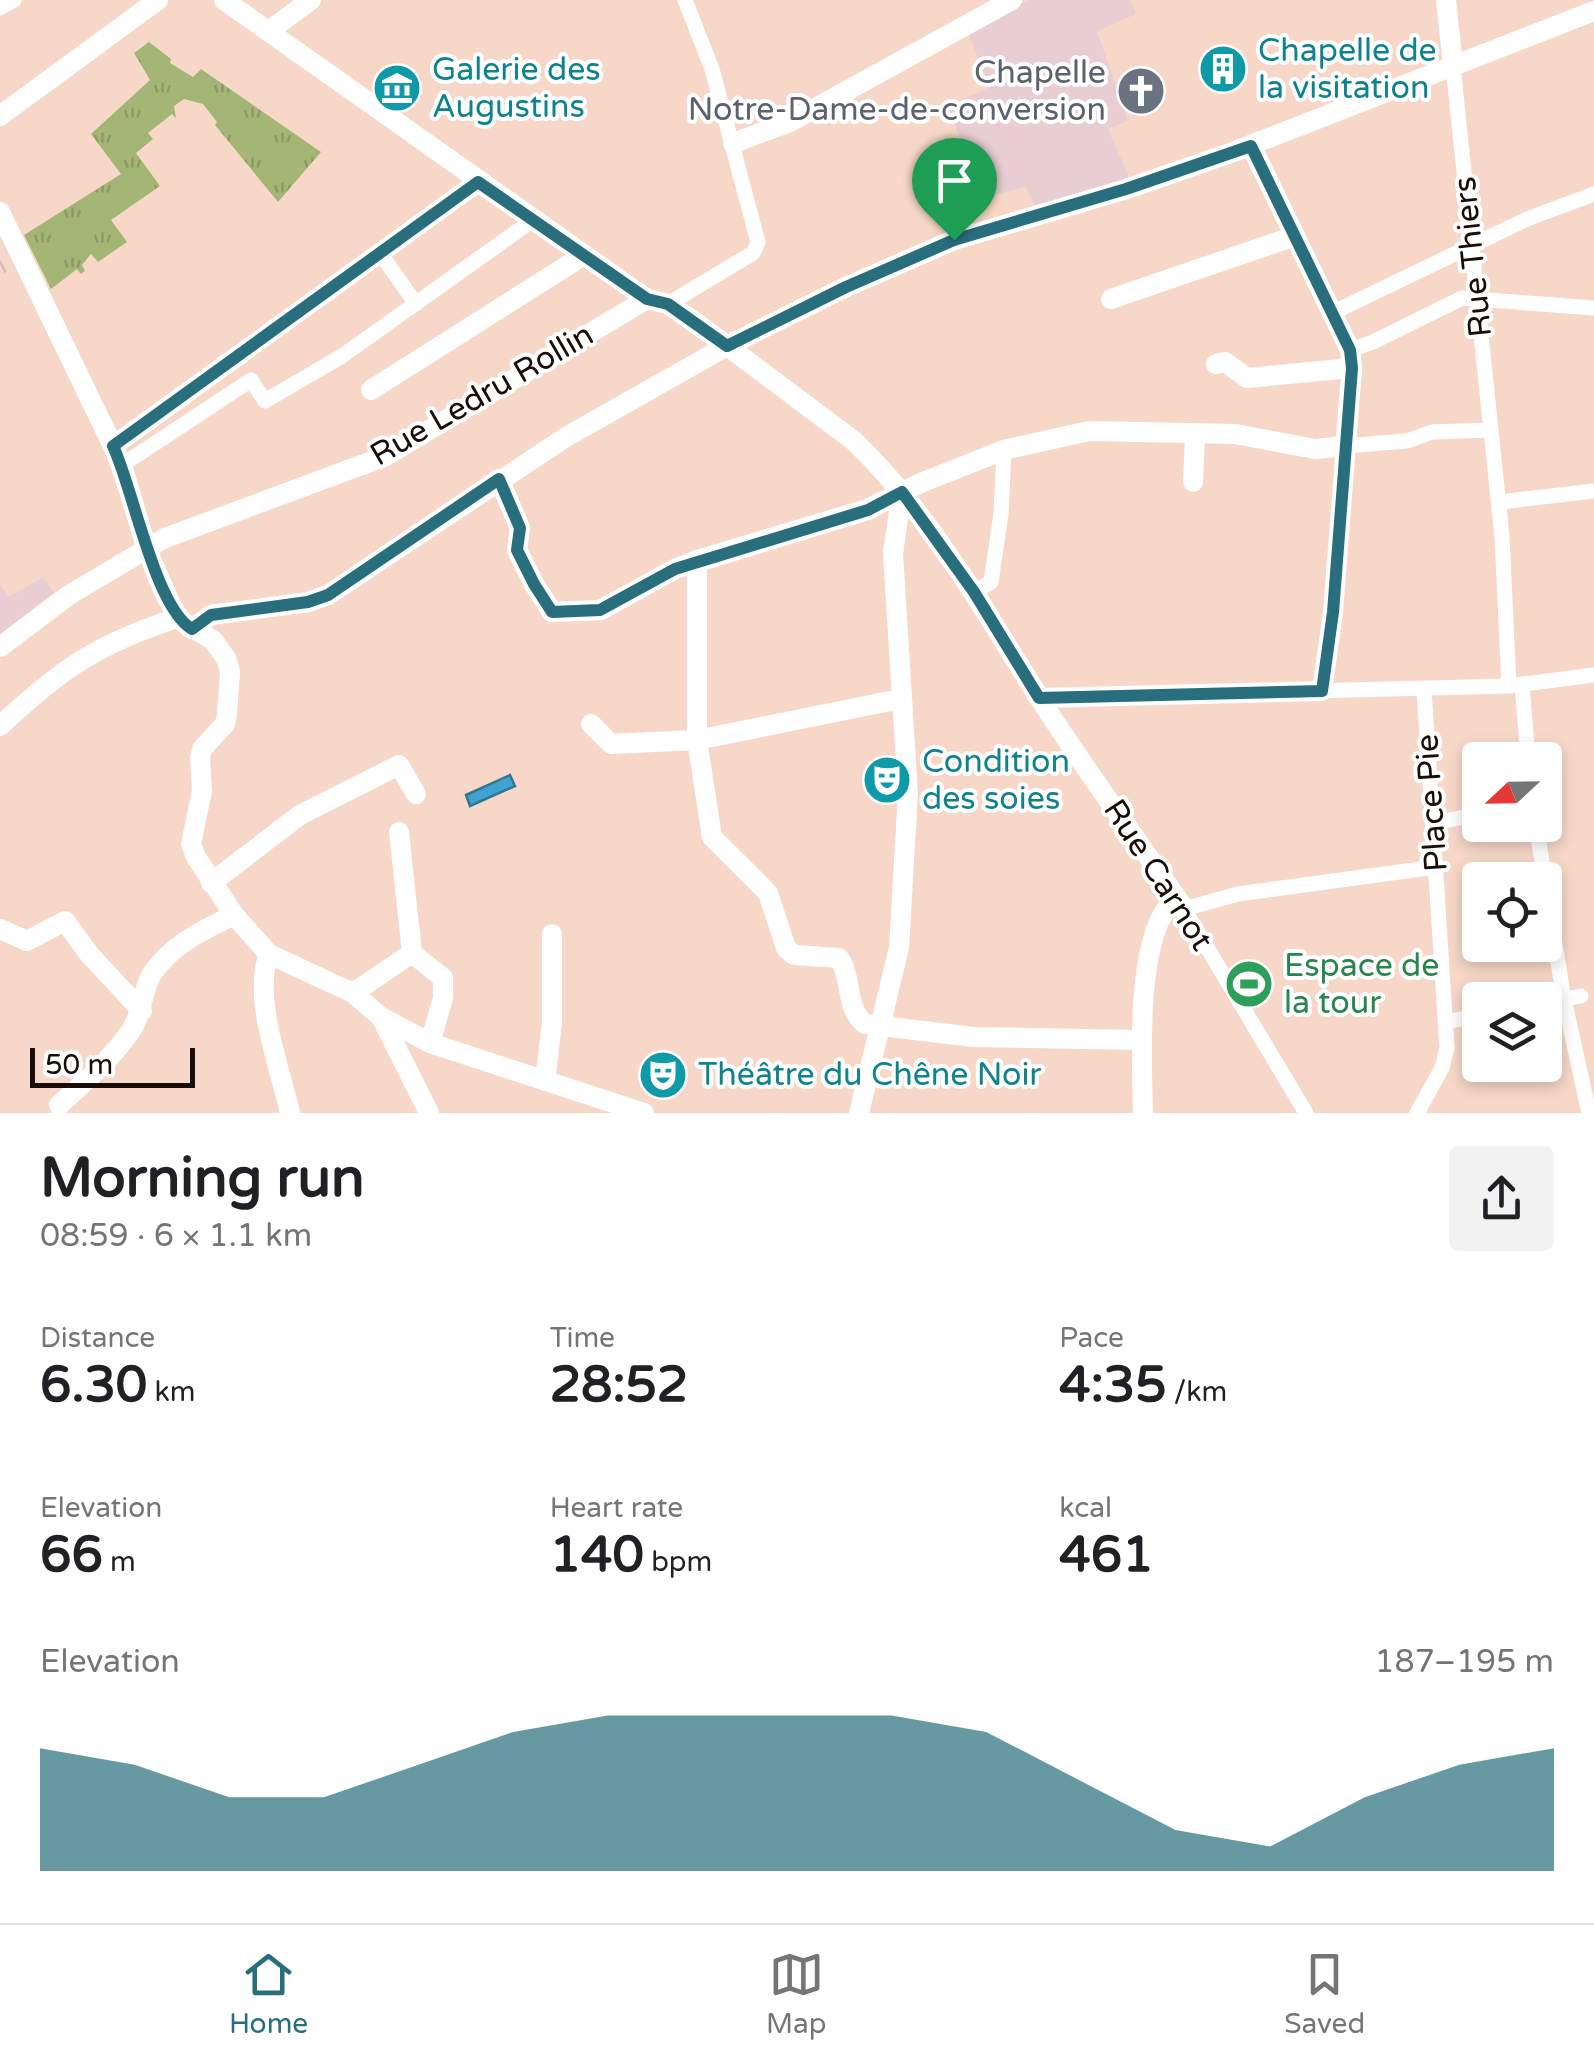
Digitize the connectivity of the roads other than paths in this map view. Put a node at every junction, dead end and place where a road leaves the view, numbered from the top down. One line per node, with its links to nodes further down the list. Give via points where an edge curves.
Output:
1 (14, 0): 8 (street)
2 (158, 0): 12 (street)
3 (224, 0): 10 (street, Rue Carnot)
4 (311, 0): 10 (street)
5 (685, 0): 13 (street)
6 (1446, 0): 11 (street, Rue Thiers)
7 (1006, 1): 13 (street, via 790,122)
8 (0, 8)
9 (1594, 11): 11 (street)
10 (270, 30): 15 (street, Rue Carnot)
11 (1453, 66): 14 (street); 20 (street, Rue Thiers)
12 (0, 116)
13 (733, 143): 26 (street, via 758,242 753,253)
14 (1251, 146): 19 (street); 30 (street, via 954,240)
15 (478, 182): 18 (street, Rue Carnot); 21 (street)
16 (1594, 194): 20 (street)
17 (0, 212): 23 (street)
18 (533, 220): 22 (street, Rue Carnot); 27 (street)
19 (1294, 236): 25 (street); 29 (street)
20 (1472, 246): 24 (street, Rue Thiers); 29 (street)
21 (380, 253): 27 (street); 38 (street)
22 (584, 256): 26 (street, Rue Carnot); 33 (street)
23 (11, 259): 38 (street)
24 (1477, 298): 28 (street); 31 (street, via 1448,303); 34 (street, Rue Thiers)
25 (1110, 299)
26 (658, 301): 30 (street, Rue Carnot); 44 (street, Rue Ledru Rollin, via 386,456)
27 (416, 304): 38 (street, via 265,401 251,380)
28 (1594, 308)
29 (1332, 313): 31 (street)
30 (727, 346): 39 (street); 42 (street, Rue Carnot, via 854,441)
31 (1351, 359): 32 (street, via 1247,378 1225,362); 36 (street)
32 (1216, 364)
33 (371, 390)
34 (1491, 430): 36 (street); 43 (street, Rue Thiers)
35 (1194, 436): 36 (street); 37 (street, via 1089,431); 40 (street)
36 (1345, 446): 52 (street)
37 (1004, 450): 42 (street); 46 (street, via 991,582)
38 (117, 455): 44 (street)
39 (499, 479): 45 (street, via 520,528 517,550 552,612 600,610); 47 (street, via 328,595)
40 (1193, 482)
41 (1594, 490): 43 (street)
42 (902, 492): 45 (street, via 868,510); 46 (street, Rue Carnot); 54 (street, via 893,554)
43 (1499, 508): 50 (street)
44 (146, 550): 47 (street); 48 (street, Rue Ledru Rollin)
45 (698, 560): 57 (street)
46 (974, 592): 53 (street, Rue Carnot)
47 (184, 623): 56 (street, via 84,656); 64 (street, via 222,650 238,672 225,724 200,758 202,791 192,844)
48 (0, 648)
49 (1594, 675): 50 (street)
50 (1516, 685): 51 (street); 58 (street)
51 (1424, 689): 52 (street); 61 (street, Place Pie)
52 (1322, 691): 53 (street)
53 (1039, 698): 65 (street, Rue Carnot)
54 (900, 699): 57 (street); 79 (street, via 908,793 900,948)
55 (591, 724): 57 (street, via 611,744)
56 (0, 726)
57 (697, 740): 79 (street, via 712,837 768,892 786,948 794,955 840,958 858,1019)
58 (1525, 742)
59 (416, 794): 64 (street, via 399,765 300,815)
60 (1462, 817): 61 (street)
61 (1433, 823): 63 (street, Place Pie)
62 (399, 832): 69 (street)
63 (1436, 867): 65 (street); 78 (street, Place Pie)
64 (212, 882): 66 (street)
65 (1180, 904): 80 (street, via 1167,905 1150,943); 89 (street, Rue Carnot)
66 (234, 914): 70 (street); 75 (street, via 188,938 152,974)
67 (0, 929): 75 (street, via 27,941 65,921)
68 (552, 934): 82 (street)
69 (412, 953): 72 (street); 81 (street, via 443,978)
70 (269, 954): 72 (street); 84 (street, via 263,992)
71 (1562, 954): 73 (street)
72 (353, 993): 76 (street)
73 (1572, 997): 74 (street); 91 (street)
74 (1562, 999)
75 (142, 1011): 83 (street, via 85,1083)
76 (381, 1017): 81 (street); 85 (street)
77 (1462, 1019): 78 (street)
78 (1446, 1022): 90 (street, Place Pie, via 1442,1068)
79 (882, 1027): 80 (street, via 972,1037); 87 (street)
80 (1141, 1040): 88 (street)
81 (430, 1043): 82 (street)
82 (545, 1081): 86 (street)
83 (52, 1109)
84 (290, 1113)
85 (429, 1113)
86 (644, 1113)
87 (858, 1113)
88 (1144, 1113)
89 (1306, 1113)
90 (1417, 1113)
91 (1589, 1113)

